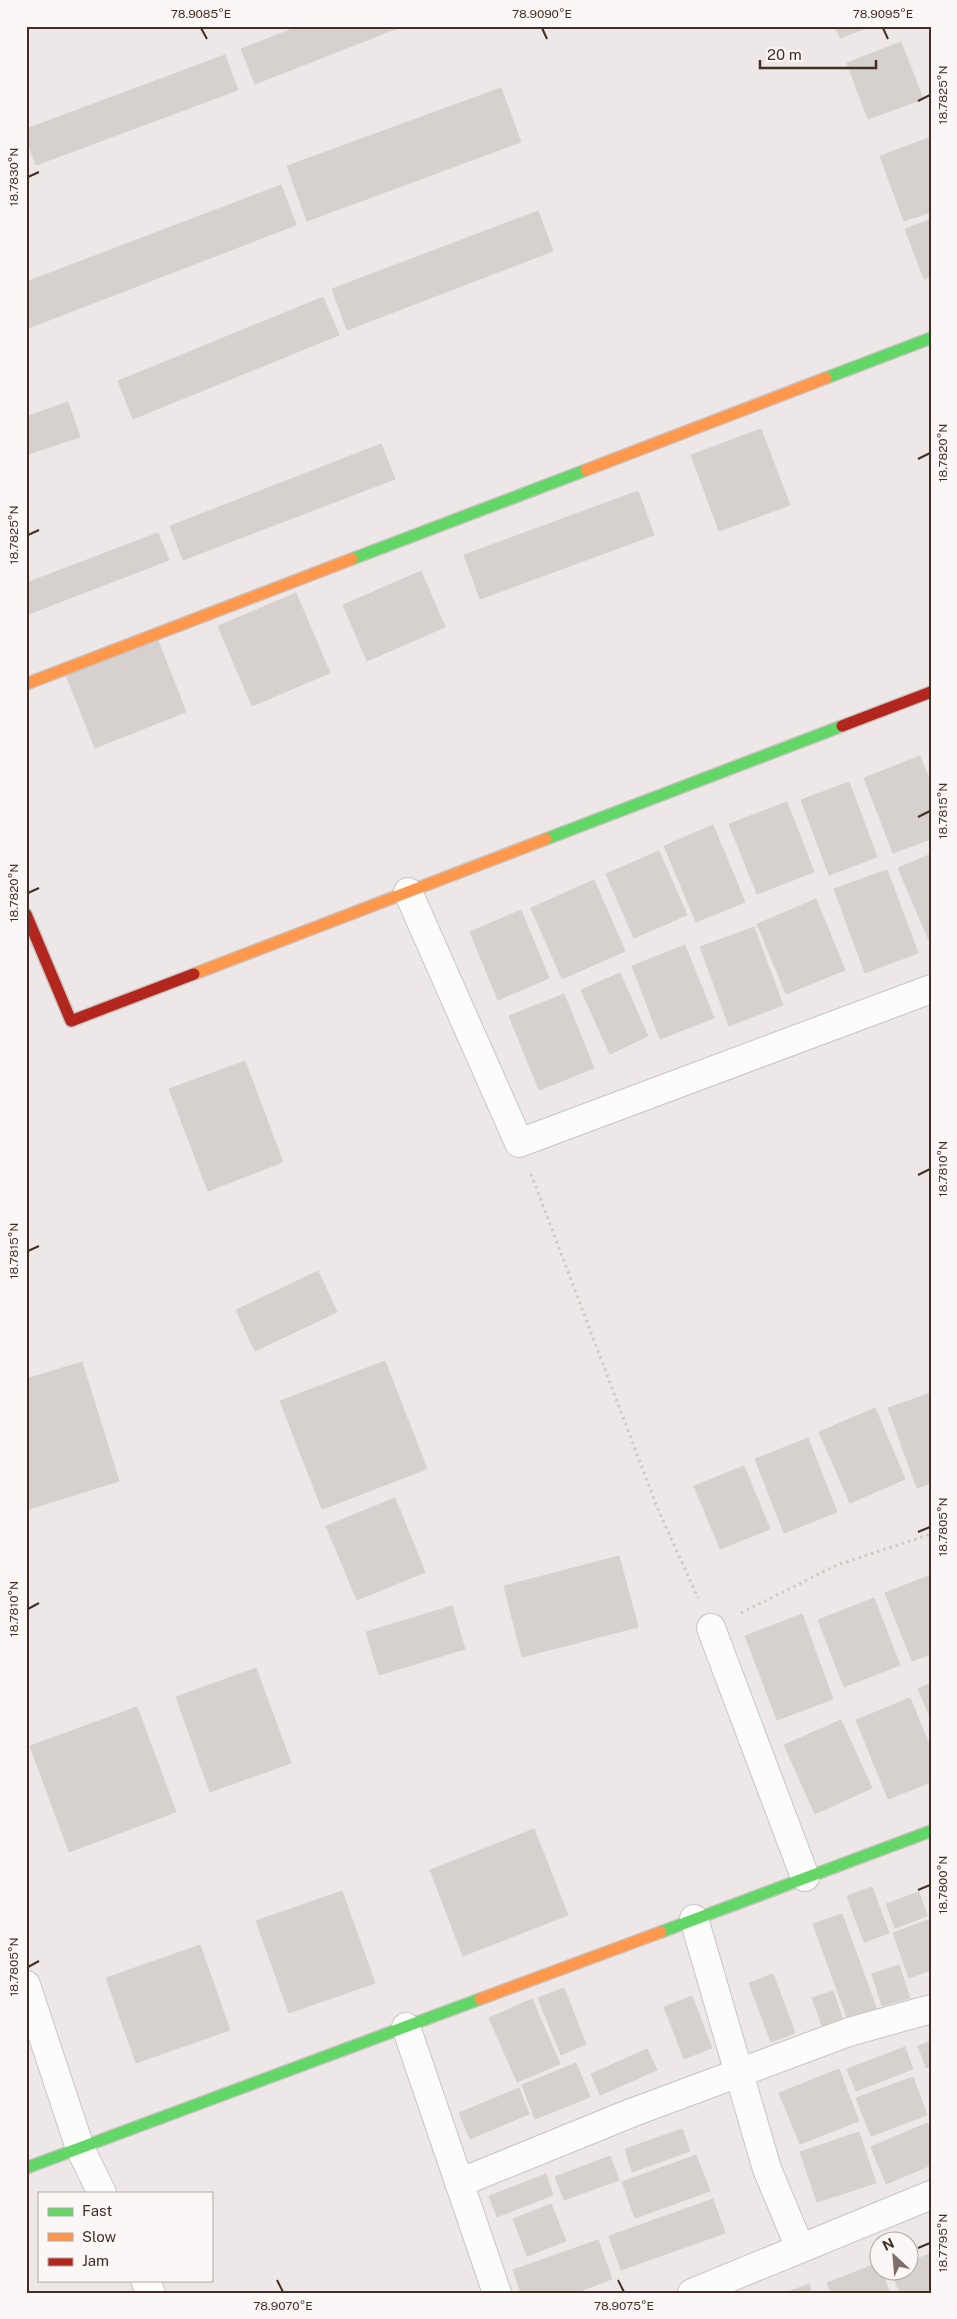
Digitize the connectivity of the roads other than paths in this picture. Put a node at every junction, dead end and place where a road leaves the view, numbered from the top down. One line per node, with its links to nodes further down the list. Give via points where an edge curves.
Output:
1 (931, 338): 2 (street)
2 (26, 684)
3 (931, 692): 4 (street)
4 (408, 892): 5 (street, via 71,1021); 6 (street, via 520,1143)
5 (26, 914)
6 (931, 989)
7 (711, 1628): 9 (street)
8 (931, 1831): 9 (street)
9 (805, 1877): 10 (street)
10 (694, 1919): 13 (street); 14 (street)
11 (26, 1986): 15 (street)
12 (931, 2008): 14 (street, via 849,2032)
13 (406, 2027): 15 (street); 17 (street)
14 (738, 2073): 17 (street); 20 (street, via 767,2169)
15 (80, 2148): 16 (street); 18 (street)
16 (26, 2168)
17 (459, 2183): 21 (street)
18 (102, 2192)
19 (931, 2195): 20 (street)
20 (800, 2248): 22 (street)
21 (497, 2293)
22 (692, 2293)

